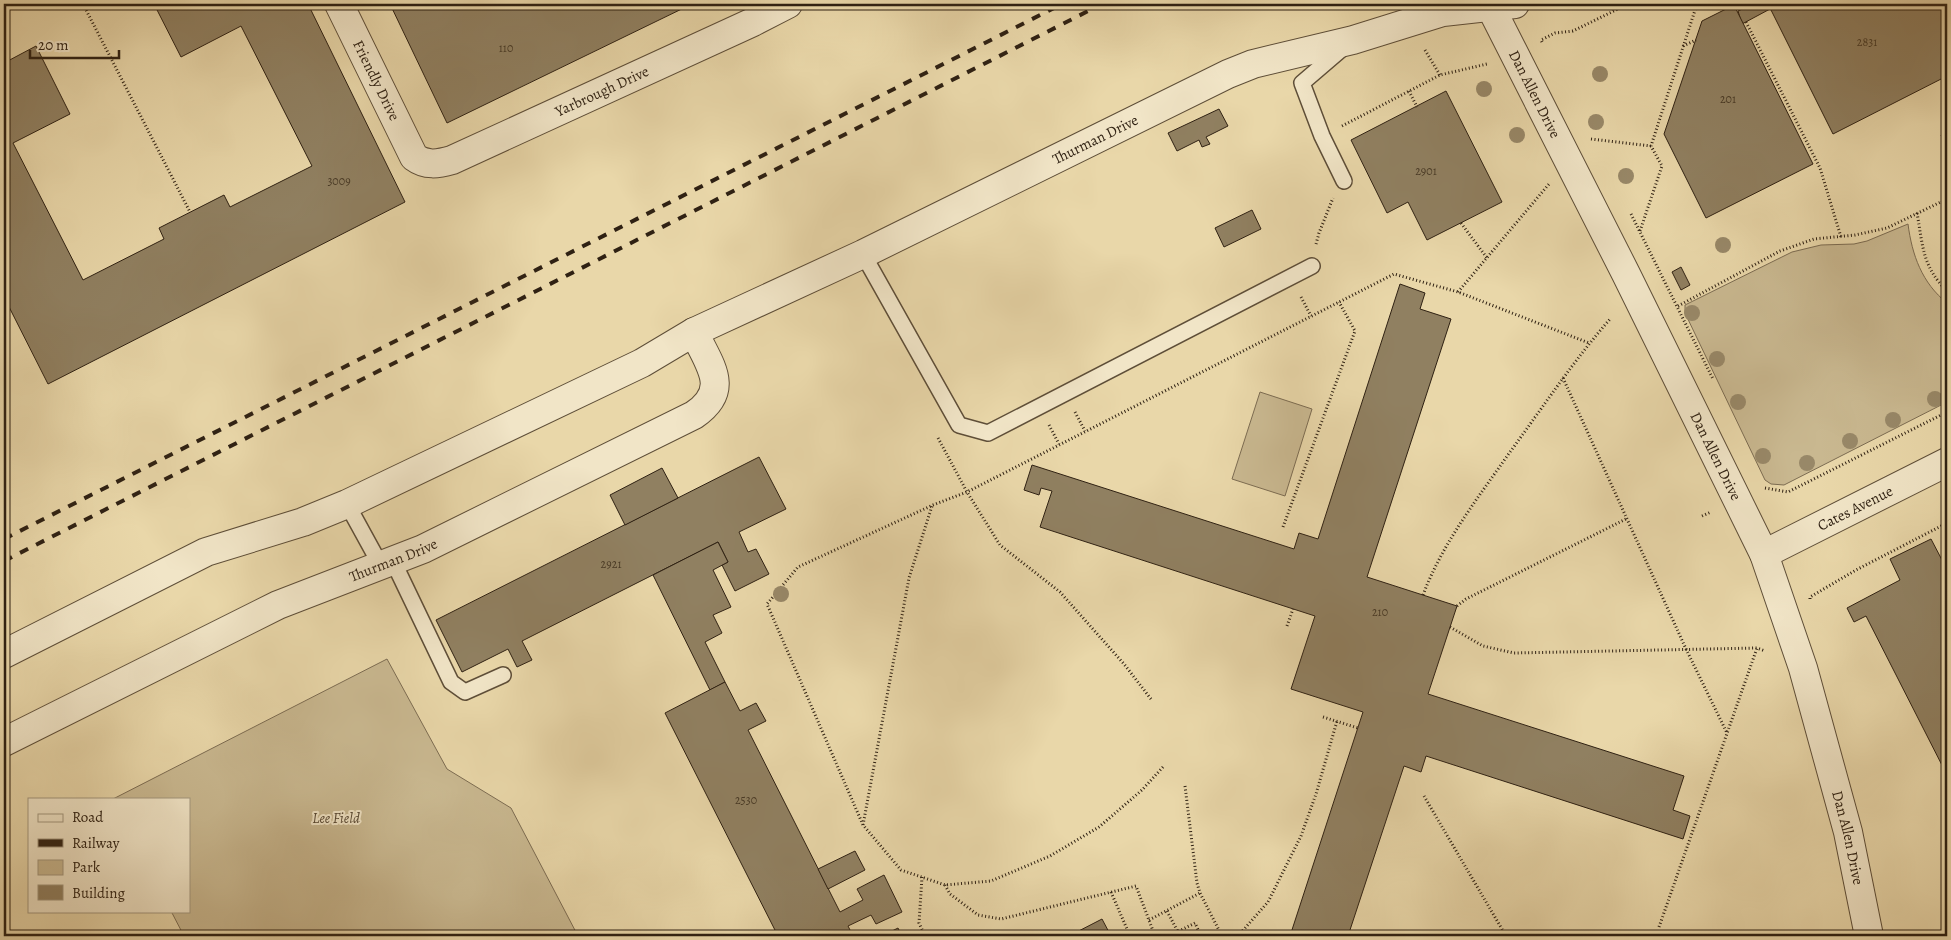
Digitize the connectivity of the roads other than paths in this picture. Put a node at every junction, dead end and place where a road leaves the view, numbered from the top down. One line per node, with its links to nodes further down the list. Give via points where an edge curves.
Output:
1 (339, 4): 5 (street, Friendly Drive)
2 (783, 5): 5 (street, Yarbrough Drive, via 753,22 452,160 439,164 420,162)
3 (1498, 5): 4 (street, Thurman Drive, via 1443,12); 12 (street, Dan Allen Drive)
4 (1353, 40): 6 (lane, via 1302,83); 7 (street, Thurman Drive, via 1282,56 1228,74)
5 (414, 157)
6 (1344, 181)
7 (863, 254): 8 (lane, via 959,426 988,434); 9 (street, Thurman Drive)
8 (1312, 266)
9 (694, 332): 11 (street, Thurman Drive, via 642,363); 13 (street, Thurman Drive, via 716,384 713,398 703,409 440,540)
10 (1947, 462): 12 (street, Cates Avenue)
11 (347, 504): 13 (lane); 14 (street, Thurman Drive, via 295,525 206,552)
12 (1764, 554): 17 (street, Dan Allen Drive, via 1803,668 1838,795)
13 (387, 563): 15 (lane, via 451,682 465,692); 16 (street, Thurman Drive, via 269,610)
14 (4, 654)
15 (503, 675)
16 (4, 742)
17 (1869, 936)

